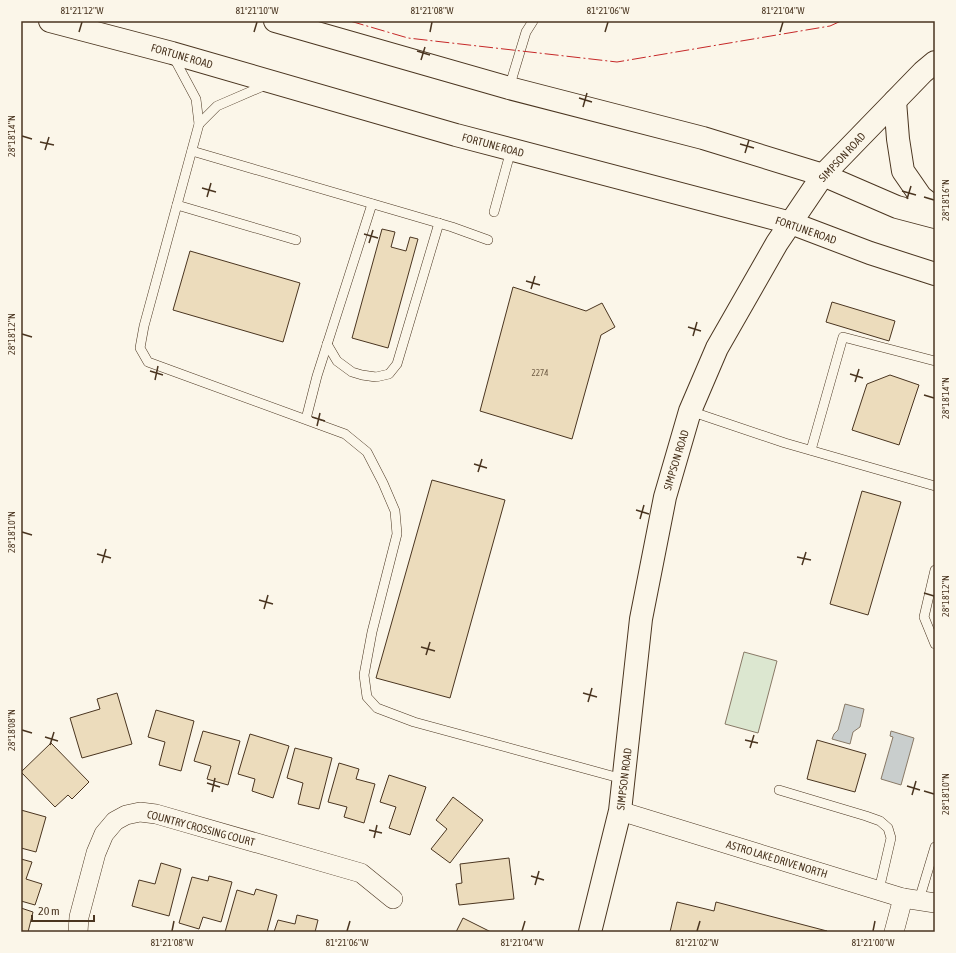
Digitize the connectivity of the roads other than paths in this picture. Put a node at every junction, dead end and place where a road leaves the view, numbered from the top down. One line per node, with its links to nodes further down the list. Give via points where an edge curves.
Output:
1 (50, 21): 4 (main road, FORTUNE ROAD)
2 (275, 21): 7 (main road)
3 (533, 21): 7 (lane, via 526,32)
4 (172, 53): 6 (main road, FORTUNE ROAD); 9 (lane, via 196,99)
5 (935, 62): 8 (main road, SIMPSON ROAD)
6 (272, 83): 9 (lane, via 217,106); 10 (main road, FORTUNE ROAD)
7 (509, 88): 12 (main road, via 703,138)
8 (895, 101): 12 (main road, SIMPSON ROAD); 15 (main road, via 902,171 921,197)
9 (199, 124): 11 (lane)
10 (511, 150): 16 (lane); 19 (main road, FORTUNE ROAD)
11 (192, 152): 13 (lane); 14 (lane)
12 (823, 175): 17 (main road, via 897,207); 19 (main road, SIMPSON ROAD)
13 (372, 204): 18 (lane); 23 (lane)
14 (177, 205): 20 (lane); 26 (lane, via 144,326 140,348 148,362)
15 (935, 208)
16 (494, 212)
17 (935, 217)
18 (439, 223): 21 (lane); 23 (lane, via 397,364 389,374 376,377 352,372 337,361)
19 (791, 223): 22 (main road, FORTUNE ROAD); 25 (main road, SIMPSON ROAD, via 750,287 718,348)
20 (296, 240)
21 (488, 240)
22 (935, 274)
23 (327, 344): 26 (lane)
24 (935, 361): 27 (lane, via 843,338)
25 (690, 411): 27 (lane); 31 (main road, SIMPSON ROAD, via 664,497 641,620)
26 (306, 419): 31 (lane, via 345,434 367,452 395,511 397,534 372,632 364,675 367,697 377,708 414,722)
27 (811, 450): 28 (lane)
28 (935, 486)
29 (935, 570): 30 (lane, via 924,617)
30 (935, 644)
31 (625, 779): 33 (main road, SIMPSON ROAD)
32 (778, 790): 35 (lane, via 866,816 880,821 888,828 891,838)
33 (620, 811): 35 (street, ASTRO LAKE DRIVE NORTH); 39 (main road, SIMPSON ROAD)
34 (935, 847): 37 (lane)
35 (879, 890): 37 (street, ASTRO LAKE DRIVE NORTH)
36 (393, 899): 38 (street, COUNTRY CROSSING COURT, via 361,872 156,814 140,812 115,821 104,834 79,917)
37 (919, 900): 40 (street)
38 (78, 932)
39 (590, 932)
40 (894, 932)

